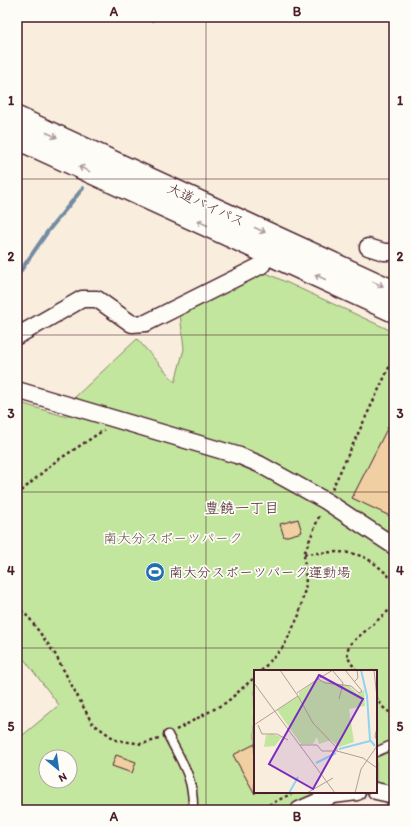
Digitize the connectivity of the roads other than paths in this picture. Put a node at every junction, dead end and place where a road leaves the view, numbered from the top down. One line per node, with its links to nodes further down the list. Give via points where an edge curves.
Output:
1 (17, 118): 6 (highway, 大道バイパス, one-way to 6)
2 (17, 138): 5 (highway, 大道バイパス, one-way to 2)
3 (368, 247): 4 (street)
4 (394, 252)
5 (267, 253): 7 (highway, 大道バイパス, one-way to 5); 8 (street, via 262,265 146,323 132,324 97,299 82,299)
6 (394, 292)
7 (394, 311)
8 (17, 336)
9 (17, 390): 10 (street, via 240,456 259,464 323,506)
10 (394, 546)
11 (168, 735): 17 (lane, via 190,777)
12 (394, 744): 13 (lane)
13 (377, 752)
14 (377, 791): 16 (street)
15 (349, 793): 18 (street, via 333,795)
16 (394, 795)
17 (193, 810)
18 (299, 810)

